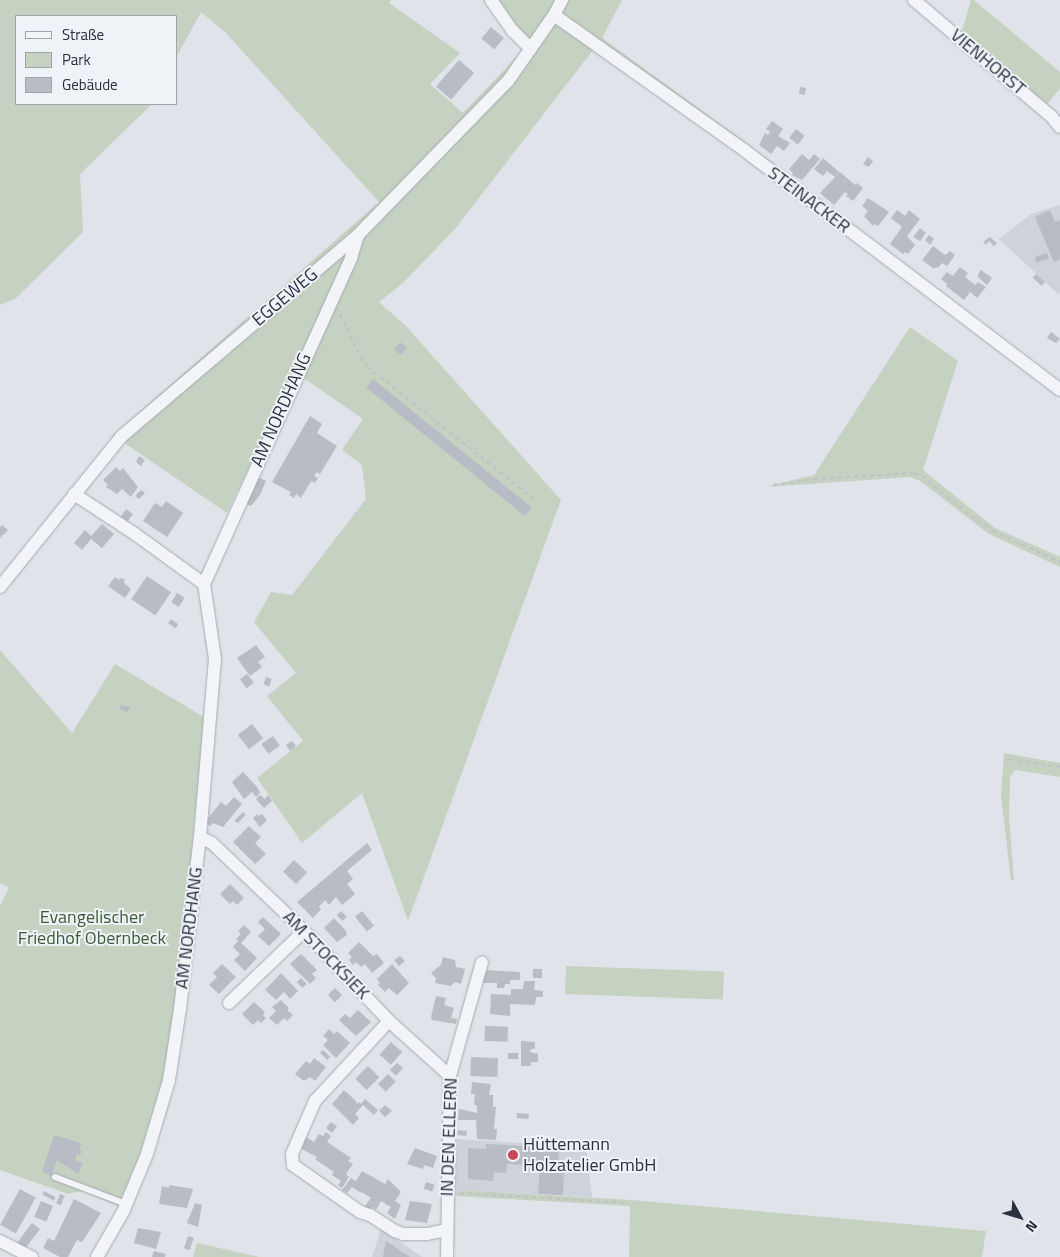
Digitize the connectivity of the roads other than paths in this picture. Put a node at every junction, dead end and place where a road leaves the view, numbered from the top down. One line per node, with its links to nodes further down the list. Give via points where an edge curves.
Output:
1 (491, 0): 5 (street, via 513,31)
2 (562, 0): 4 (street, EGGEWEG)
3 (914, 0): 6 (street, VIENHORST)
4 (554, 15): 5 (street, EGGEWEG); 8 (street, STEINACKER, via 744,150)
5 (531, 49): 7 (street, EGGEWEG, via 508,81)
6 (1060, 127)
7 (358, 235): 9 (street, EGGEWEG, via 122,436); 10 (street, AM NORDHANG, via 351,258)
8 (1060, 390)
9 (74, 494): 10 (street); 11 (street, EGGEWEG)
10 (204, 584): 12 (street, AM NORDHANG, via 215,659)
11 (0, 587)
12 (200, 837): 13 (street, AM STOCKSIEK, via 212,843); 19 (street, AM NORDHANG, via 169,1080 146,1154)
13 (304, 931): 15 (street); 16 (street, AM STOCKSIEK)
14 (482, 962): 17 (street, IN DEN ELLERN)
15 (229, 1003)
16 (390, 1021): 17 (street, AM STOCKSIEK); 20 (street, via 315,1101 292,1154 293,1165 360,1212 403,1234)
17 (450, 1076): 20 (street, IN DEN ELLERN)
18 (55, 1178): 19 (lane)
19 (126, 1204): 23 (street, AM NORDHANG)
20 (446, 1230): 24 (street, IN DEN ELLERN)
21 (0, 1241): 22 (street)
22 (32, 1257)
23 (97, 1257)
24 (447, 1257)

